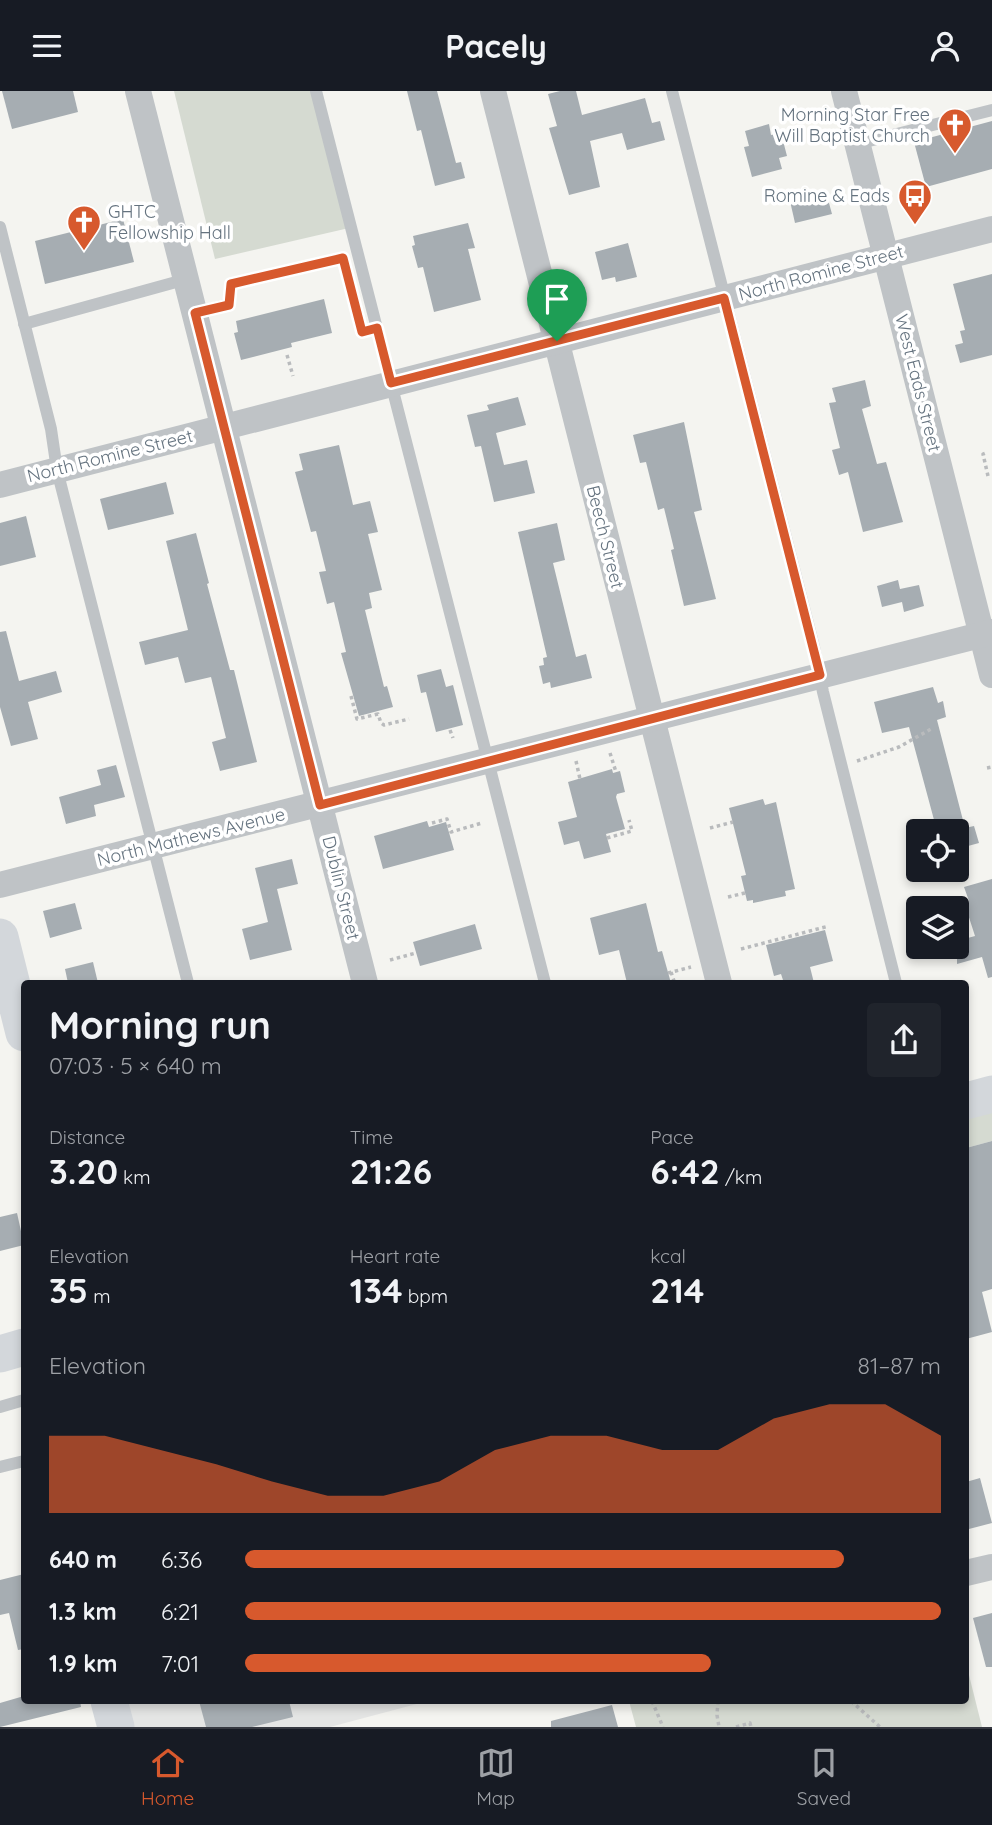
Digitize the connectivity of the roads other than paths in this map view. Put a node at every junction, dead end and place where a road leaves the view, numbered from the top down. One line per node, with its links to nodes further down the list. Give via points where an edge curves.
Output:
1 (138, 91): 11 (street, Dublin Street)
2 (316, 91): 15 (lane)
3 (493, 91): 16 (street, Beech Street)
4 (672, 91): 12 (lane)
5 (844, 91): 7 (street, West Eads Street)
6 (992, 110): 7 (lane)
7 (858, 143): 10 (street, West Eads Street)
8 (0, 227): 14 (lane)
9 (992, 229): 10 (street, North Romine Street)
10 (886, 256): 12 (street, North Romine Street); 21 (street, West Eads Street)
11 (187, 279): 13 (street, Dublin Street); 14 (lane)
12 (724, 298): 16 (street, North Romine Street); 22 (lane)
13 (195, 313): 15 (lane, via 229,305 231,284 343,258 362,332); 18 (street, Dublin Street)
14 (24, 324): 19 (lane)
15 (377, 328): 17 (lane)
16 (557, 341): 17 (street, North Romine Street); 24 (street, Beech Street)
17 (391, 383): 18 (street, North Romine Street); 25 (lane)
18 (224, 427): 19 (street, North Romine Street); 26 (street, Dublin Street)
19 (57, 470): 20 (street, North Romine Street); 27 (lane)
20 (0, 485)
21 (987, 633): 22 (street, North Mathews Avenue); 23 (street, West Eads Street)
22 (820, 675): 24 (street, North Mathews Avenue); 34 (lane)
23 (992, 675)
24 (651, 718): 25 (street, North Mathews Avenue); 33 (street, Beech Street)
25 (488, 760): 26 (street, North Mathews Avenue); 32 (lane)
26 (320, 805): 27 (street, North Mathews Avenue); 31 (street, Dublin Street)
27 (153, 845): 28 (street, North Mathews Avenue); 30 (lane)
28 (0, 885)
29 (0, 937): 35 (street)
30 (187, 980)
31 (364, 980)
32 (544, 980)
33 (718, 980)
34 (895, 980)
35 (21, 1021)
36 (992, 1094): 37 (street)
37 (969, 1100)
38 (21, 1401): 39 (lane)
39 (0, 1407)
40 (21, 1462): 41 (lane)
41 (0, 1467)
42 (992, 1567): 43 (street)
43 (969, 1572)
44 (110, 1704): 45 (street)
45 (116, 1727)

